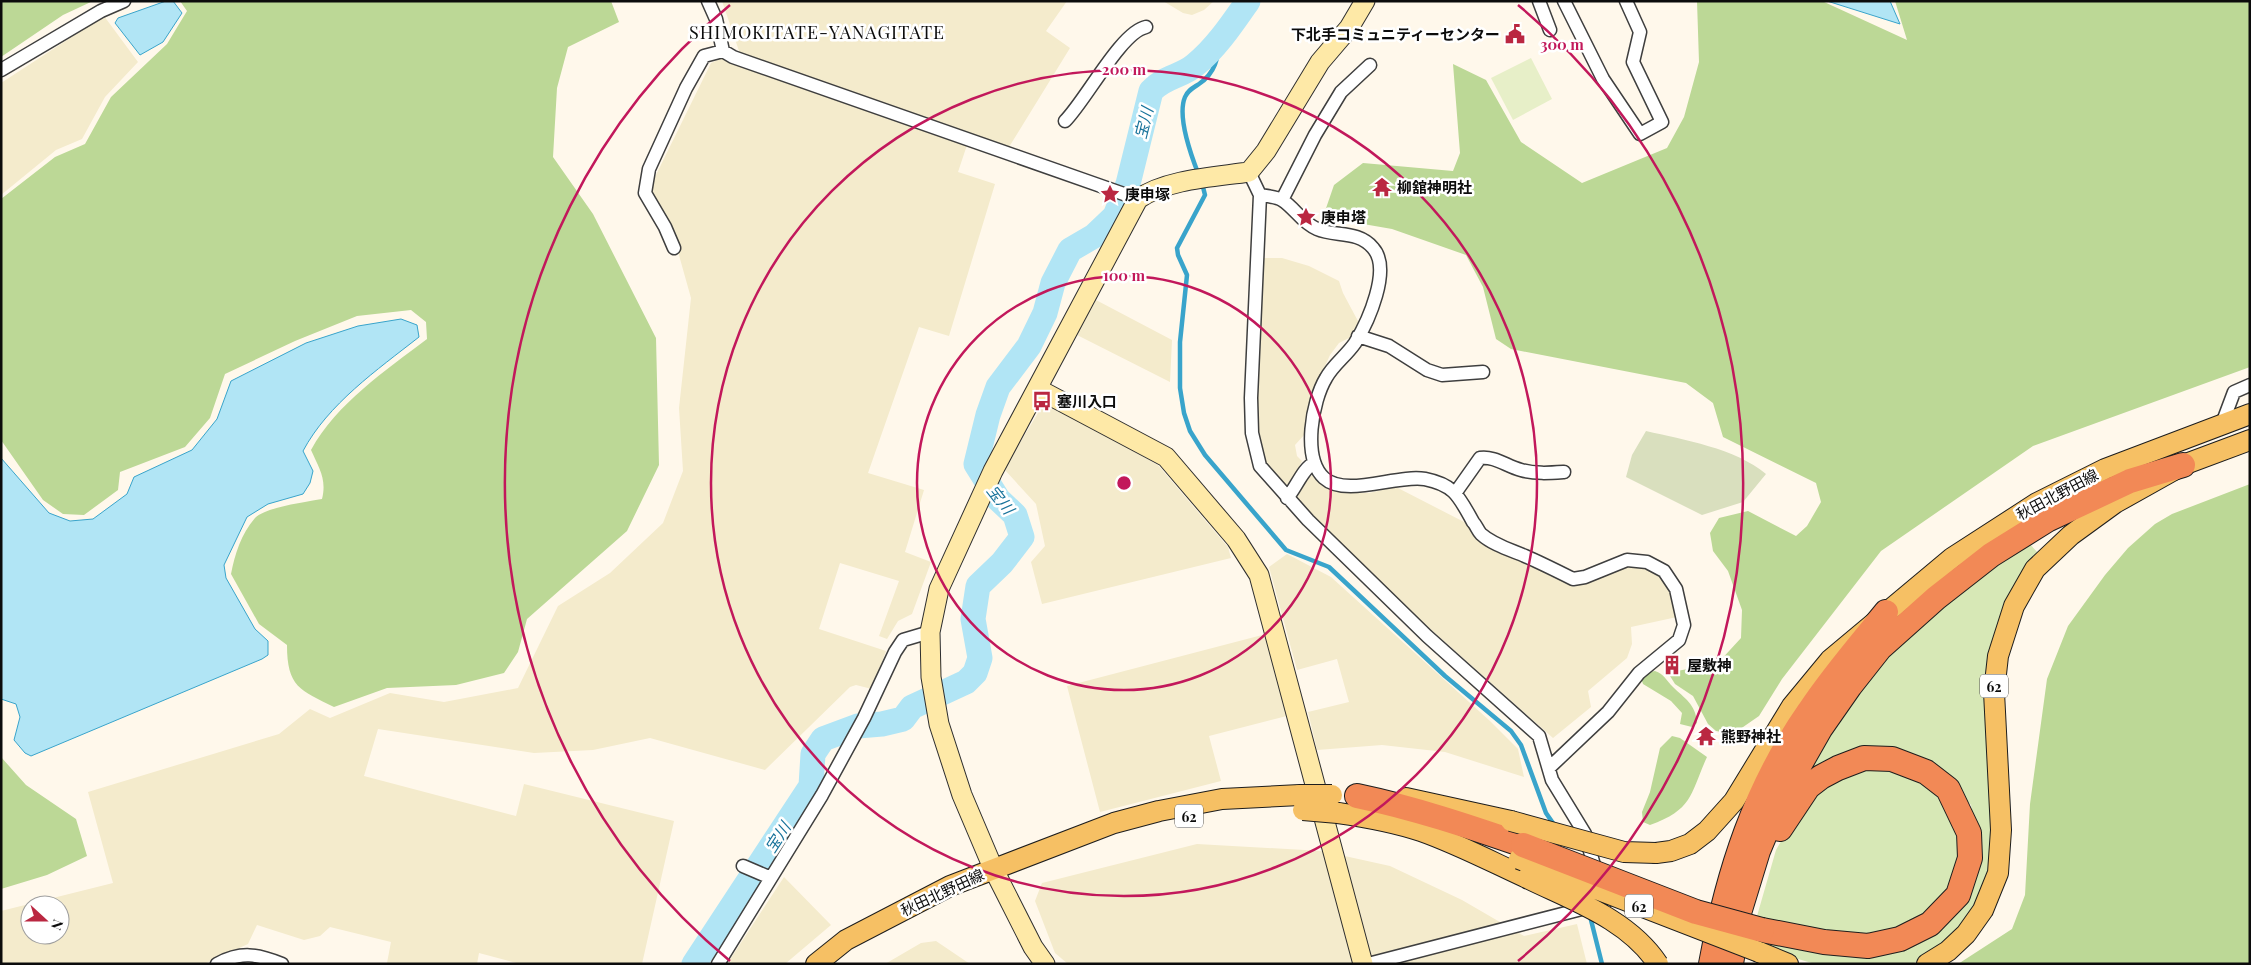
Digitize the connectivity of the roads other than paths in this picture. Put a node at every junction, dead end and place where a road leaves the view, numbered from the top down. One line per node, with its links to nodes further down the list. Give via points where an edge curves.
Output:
1 (124, 1): 11 (street, via 101,10)
2 (708, 1): 9 (street, via 716,19)
3 (1365, 1): 13 (street, via 1349,28 1320,62)
4 (1539, 1): 8 (street)
5 (1564, 1): 6 (street, via 1603,79 1640,134 1662,122 1632,62 1640,32)
6 (1626, 1)
7 (1146, 27): 12 (street, via 1138,29 1106,65 1077,109)
8 (1550, 30)
9 (722, 50): 15 (street, via 804,84); 17 (street, via 704,56 681,97 649,169 645,193)
10 (1370, 65): 16 (street, via 1341,92 1314,135)
11 (1, 70)
12 (1065, 121)
13 (1250, 172): 14 (street); 15 (street, via 1188,181)
14 (1260, 195): 16 (street); 29 (street, via 1252,434 1260,466)
15 (1135, 198): 21 (street)
16 (1282, 200): 18 (street, via 1302,221 1316,229 1361,238 1373,248 1380,264 1380,279 1368,318)
17 (674, 248)
18 (1358, 336): 19 (street, via 1389,346 1427,370 1442,375); 25 (street, via 1326,378 1314,406 1311,434)
19 (1483, 372)
20 (2250, 386): 23 (street, via 2234,392)
21 (1038, 388): 31 (street, via 993,470 939,590); 46 (street, via 1166,457 1236,539 1259,575)
22 (2250, 414): 23 (main road, 秋田北野田線 / 62)
23 (2222, 424): 30 (main road, 秋田北野田線 / 62, via 2104,469 2037,503 1952,558)
24 (2250, 440): 26 (main road, 62)
25 (1314, 463): 28 (street, via 1325,479 1346,486 1405,478 1424,479); 29 (street, via 1307,466)
26 (2182, 465): 39 (highway, via 2130,481 2047,520 1991,555 1880,648 1820,729 1787,788 1758,851); 52 (main road, 62, via 2115,503 2071,535 2035,569 2014,606 1998,656 1994,692 2001,830 1998,873 1983,910 1966,934)
27 (1564, 472): 28 (street, via 1528,472 1489,457 1480,458)
28 (1456, 492): 32 (street, via 1481,534 1573,579 1627,560 1647,562 1664,571 1676,590 1684,625 1679,640 1639,672 1608,712)
29 (1287, 498): 32 (street, via 1427,636 1539,736)
30 (1886, 612): 33 (main road, 62, bridge, via 1830,660 1792,706 1734,801 1708,831 1690,844 1671,851 1624,852 1511,821 1404,797); 49 (highway, via 1809,710 1762,792 1742,840 1721,906)
31 (930, 632): 37 (street, via 931,678 938,724 962,794); 38 (street, via 903,640 894,652 864,718)
32 (1550, 767): 47 (street, via 1560,797 1585,834 1605,903)
33 (1357, 796): 34 (main road, 秋田北野田線 / 62); 35 (highway, via 1453,820)
34 (1335, 804): 35 (main road, 62, via 1405,818); 37 (main road, 秋田北野田線 / 62, bridge, via 1302,802 1224,810 1076,836); 48 (main road, bridge, via 1421,831 1527,878 1615,922 1646,947)
35 (1521, 852): 40 (highway, bridge, via 1696,912)
36 (743, 866): 38 (street)
37 (993, 868): 44 (main road, 秋田北野田線 / 62, via 950,886 846,940); 45 (street, via 1032,947)
38 (771, 878): 43 (street)
39 (1739, 913): 40 (highway, via 1780,830 1808,787 1821,777 1864,758 1892,759 1926,772 1948,789 1969,833 1970,858 1958,895 1930,924 1900,939 1868,946); 50 (highway)
40 (1761, 941): 51 (main road)
41 (217, 964): 42 (street, via 233,956 261,956)
42 (282, 964)
43 (718, 964)
44 (816, 964)
45 (1045, 964)
46 (1363, 964)
47 (1368, 964)
48 (1658, 964)
49 (1710, 964)
50 (1730, 964)
51 (1788, 964)
52 (1927, 964)

